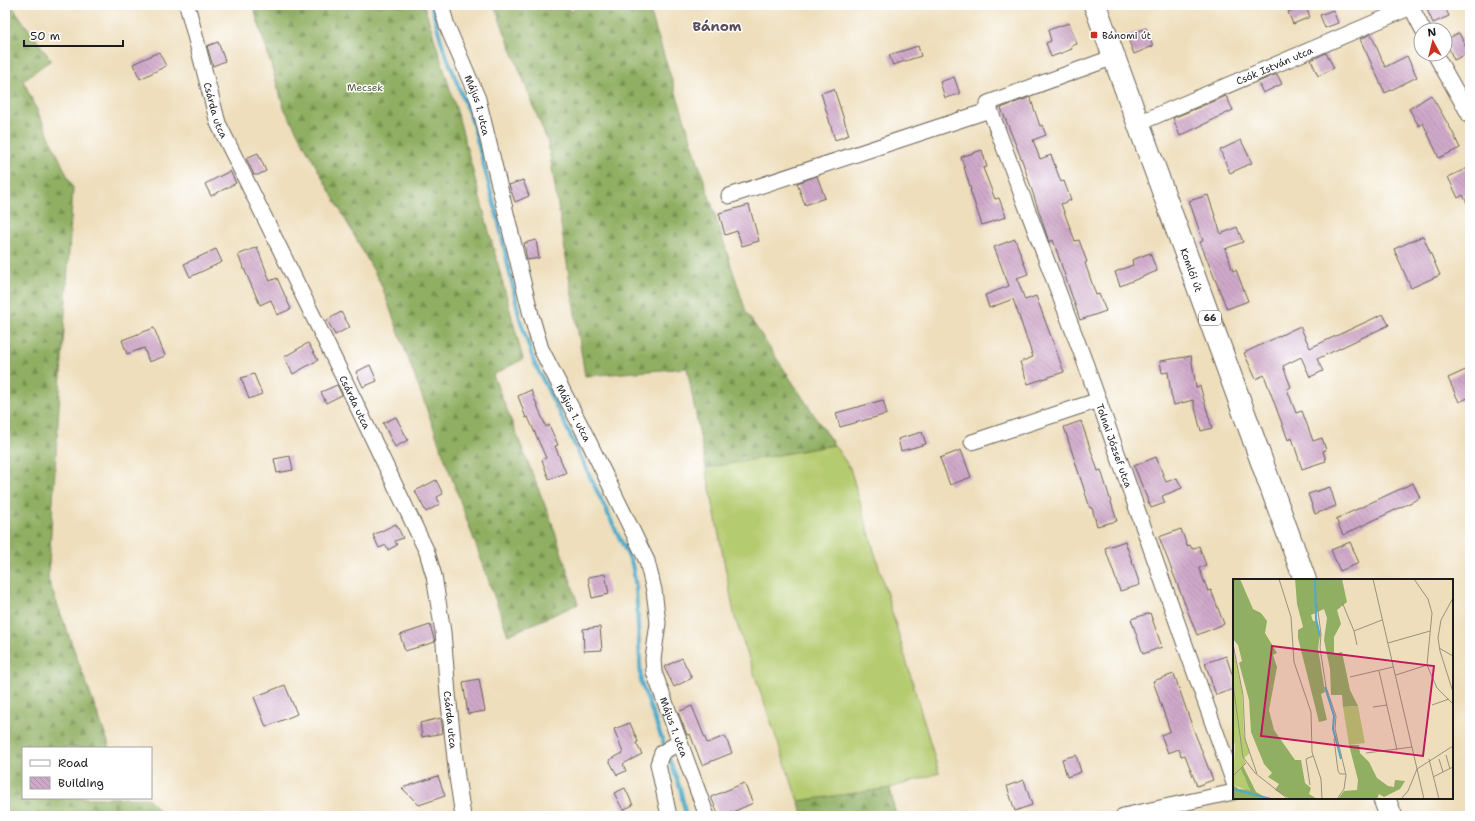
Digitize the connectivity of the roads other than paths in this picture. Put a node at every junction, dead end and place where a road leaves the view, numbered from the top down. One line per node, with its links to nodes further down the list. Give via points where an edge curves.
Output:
1 (187, 5): 19 (street, Csárda utca, via 218,123 427,552 434,576 443,632)
2 (440, 5): 15 (street, Május 1. utca, via 478,99 541,348 647,561 658,623 653,659 654,672)
3 (1095, 5): 6 (main road, Komlói út / 66)
4 (1410, 6): 5 (street); 10 (street, Csók István utca)
5 (1419, 22)
6 (1114, 57): 8 (street, via 988,103); 10 (main road, Komlói út / 66)
7 (1440, 62): 9 (street)
8 (990, 110): 11 (street); 12 (street, Tolnai József utca)
9 (1470, 116)
10 (1139, 123): 14 (main road, Komlói út / 66)
11 (730, 196)
12 (1099, 400): 13 (street); 16 (street, Tolnai József utca)
13 (972, 442)
14 (1305, 579)
15 (670, 748): 20 (street, via 658,764); 21 (street, Május 1. utca)
16 (1233, 780)
17 (1233, 792): 22 (street)
18 (1384, 799): 23 (main road)
19 (463, 816)
20 (669, 816)
21 (707, 816)
22 (1123, 816)
23 (1391, 816)

